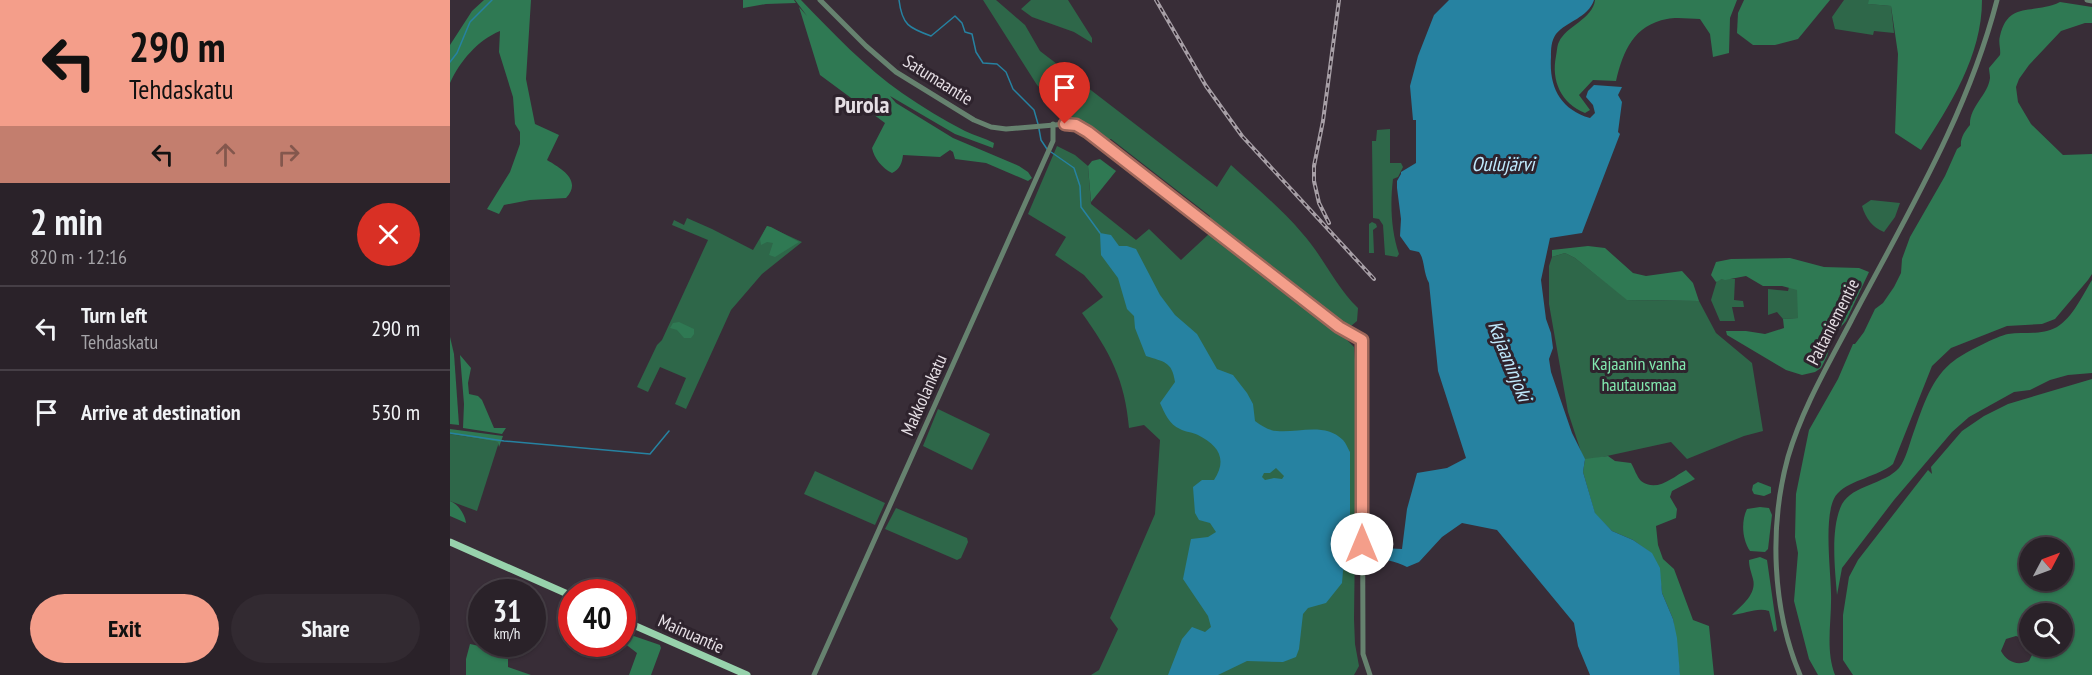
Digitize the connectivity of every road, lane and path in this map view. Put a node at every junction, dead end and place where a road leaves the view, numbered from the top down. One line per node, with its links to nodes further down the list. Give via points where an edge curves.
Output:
1 (820, 0): 5 (street, Satumaantie, via 896,72 974,120 1006,129)
2 (1997, 0): 12 (street, Paltaniementie, via 1960,110 1809,403 1788,459 1778,524 1778,580 1787,638)
3 (2087, 0): 4 (street)
4 (2092, 1)
5 (1053, 124): 10 (street, Makkolankatu, via 1053,141); 11 (street, Satumaantie, via 1076,125 1088,132 1339,327 1362,340 1363,654)
6 (450, 542): 7 (main road)
7 (558, 590)
8 (636, 626): 9 (main road, Mainuantie)
9 (747, 675)
10 (814, 675)
11 (1370, 675)
12 (1800, 675)

